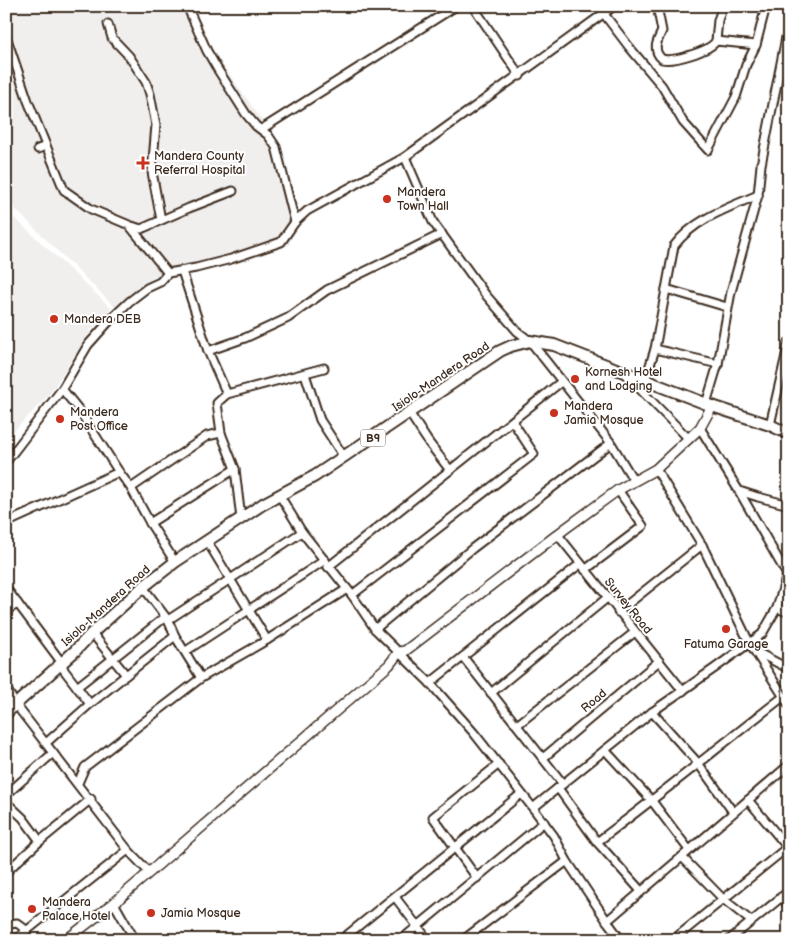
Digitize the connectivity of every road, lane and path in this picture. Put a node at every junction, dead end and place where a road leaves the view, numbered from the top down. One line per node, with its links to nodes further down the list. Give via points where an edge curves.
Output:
1 (187, 6): 15 (street, via 218,70 246,114)
2 (456, 6): 15 (street)
3 (473, 6): 14 (street)
4 (614, 6): 8 (street)
5 (657, 6): 12 (street, via 662,31 656,41 656,50 662,59 688,55 712,46)
6 (723, 6): 12 (street)
7 (766, 6): 13 (street)
8 (604, 14): 13 (street, via 662,86 683,122 708,150 736,97); 14 (street)
9 (789, 23): 20 (street)
10 (108, 24): 21 (street, via 112,38 146,82 154,110 156,142 152,172)
11 (6, 36): 16 (street)
12 (716, 41): 13 (street)
13 (756, 45)
14 (520, 76): 18 (street)
15 (262, 130): 22 (street, via 276,147)
16 (46, 146): 17 (street); 23 (street, via 64,190 91,209)
17 (38, 148)
18 (405, 157): 22 (street, via 318,204); 24 (street, via 433,222)
19 (233, 191): 21 (street)
20 (758, 195): 27 (street, via 709,217 682,235 674,246); 28 (street)
21 (162, 220): 23 (street, via 140,229)
22 (295, 222): 25 (street, via 285,238 275,244)
23 (129, 225): 26 (street)
24 (442, 234): 29 (street, via 485,294); 32 (street, via 327,290 288,318)
25 (182, 271): 26 (street); 32 (street)
26 (168, 273): 39 (street, via 105,325 78,360)
27 (666, 289): 28 (street); 31 (street)
28 (727, 307): 33 (street)
29 (530, 341): 35 (highway, Isiolo-Mandera Road / B9, via 554,345); 38 (street); 42 (highway, Isiolo-Mandera Road / B9, via 500,351)
30 (789, 342): 44 (street)
31 (655, 348): 33 (street); 37 (street)
32 (208, 351): 40 (street)
33 (718, 364): 41 (street)
34 (324, 368): 36 (street)
35 (622, 371): 37 (highway, Isiolo-Mandera Road / B9); 48 (street)
36 (305, 374): 40 (street); 50 (street, via 320,420)
37 (645, 381): 41 (highway, Isiolo-Mandera Road / B9)
38 (561, 382): 43 (street); 49 (street)
39 (62, 389): 51 (street); 55 (street)
40 (227, 394): 46 (street, via 217,403)
41 (709, 405): 44 (highway, Isiolo-Mandera Road / B9); 45 (main road)
42 (410, 414): 50 (highway, Isiolo-Mandera Road / B9); 54 (street)
43 (513, 422): 54 (street); 76 (street, via 534,454)
44 (770, 426): 47 (highway, Isiolo-Mandera Road / B9)
45 (700, 428): 48 (main road); 59 (street)
46 (221, 433): 52 (street); 57 (street, via 207,436)
47 (789, 434)
48 (689, 439): 53 (main road)
49 (611, 443): 56 (street); 85 (street, via 472,548)
50 (344, 457): 60 (highway, Isiolo-Mandera Road / B9)
51 (6, 462)
52 (235, 469): 62 (street); 64 (street)
53 (656, 469): 56 (main road); 68 (street)
54 (450, 470): 70 (street)
55 (118, 472): 57 (street); 63 (street)
56 (634, 480): 58 (main road)
57 (131, 488): 64 (street)
58 (618, 490): 66 (main road); 71 (street, via 643,526)
59 (739, 490): 61 (street); 72 (street)
60 (280, 496): 62 (highway, Isiolo-Mandera Road / B9); 65 (street)
61 (789, 505)
62 (241, 519): 67 (highway, Isiolo-Mandera Road / B9)
63 (6, 523)
64 (150, 523): 69 (street)
65 (302, 532): 70 (street); 73 (street)
66 (558, 535): 71 (street, Survey Road); 93 (main road, via 405,651)
67 (207, 541): 69 (highway, Isiolo-Mandera Road / B9); 73 (street)
68 (702, 545): 82 (street); 90 (street)
69 (175, 562): 74 (highway, Isiolo-Mandera Road / B9)
70 (327, 563): 76 (street); 81 (street)
71 (583, 567): 77 (street, Survey Road); 94 (street)
72 (788, 571): 79 (street)
73 (230, 579): 81 (street); 84 (street)
74 (143, 587): 84 (street); 87 (highway, Isiolo-Mandera Road / B9)
75 (6, 588): 78 (street)
76 (350, 592): 85 (street); 89 (street)
77 (607, 598): 82 (street, Survey Road); 105 (street)
78 (18, 604): 80 (street); 97 (street)
79 (777, 608): 83 (street); 90 (street, via 762,634)
80 (6, 610)
81 (248, 611): 89 (street); 91 (street)
82 (618, 612): 86 (street, Survey Road)
83 (789, 613)
84 (166, 619): 88 (street); 95 (street)
85 (375, 628): 93 (street)
86 (635, 632): 96 (street, Survey Road); 112 (street)
87 (92, 633): 95 (street); 97 (highway, Isiolo-Mandera Road / B9)
88 (175, 636): 91 (street); 99 (street)
89 (267, 640): 100 (street)
90 (749, 642): 92 (street); 104 (street)
91 (186, 651): 100 (street)
92 (755, 651): 98 (street); 106 (street)
93 (399, 652): 101 (street); 139 (main road, via 389,665)
94 (463, 657): 101 (street); 105 (street)
95 (113, 658): 99 (street); 103 (street)
96 (659, 661): 104 (street, Survey Road); 116 (street, Road)
97 (62, 663): 103 (street); 108 (highway, Isiolo-Mandera Road / B9)
98 (789, 670)
99 (126, 675): 107 (street)
100 (201, 678): 120 (street, via 85,767)
101 (430, 683): 118 (street)
102 (6, 688): 108 (street)
103 (77, 688): 107 (street)
104 (683, 691): 110 (street)
105 (491, 693): 112 (street)
106 (783, 697): 109 (street); 117 (street)
107 (90, 704): 113 (street)
108 (16, 705): 111 (highway, Isiolo-Mandera Road / B9); 113 (street)
109 (789, 706)
110 (652, 712): 114 (street); 117 (street)
111 (6, 714)
112 (517, 725): 116 (street)
113 (46, 743): 115 (street)
114 (605, 750): 121 (street); 126 (street)
115 (53, 753): 120 (street); 122 (street)
116 (543, 758): 121 (street)
117 (698, 763): 126 (street); 129 (street)
118 (500, 764): 123 (street); 133 (street, via 432,817)
119 (789, 765): 125 (street)
120 (78, 783): 124 (street)
121 (560, 786): 128 (street); 132 (street)
122 (6, 794)
123 (521, 794): 128 (street); 133 (street)
124 (90, 799): 131 (street); 135 (street)
125 (748, 800): 129 (street); 134 (street)
126 (652, 801): 132 (street); 136 (street)
127 (6, 802): 131 (street)
128 (533, 808): 130 (street)
129 (733, 812): 136 (street)
130 (544, 822): 138 (street); 141 (street)
131 (40, 841): 140 (street)
132 (597, 842): 142 (street)
133 (454, 848): 141 (street); 144 (street)
134 (788, 848): 146 (street)
135 (128, 850): 139 (street); 153 (street)
136 (688, 850): 137 (street)
137 (682, 857): 142 (street); 146 (street)
138 (567, 861): 149 (street); 161 (street)
139 (148, 871): 147 (main road)
140 (6, 872)
141 (477, 878): 152 (street)
142 (640, 891): 149 (street)
143 (789, 891): 145 (street)
144 (395, 897): 152 (street); 158 (street)
145 (782, 897): 148 (street); 150 (street)
146 (723, 898): 150 (street); 163 (street)
147 (114, 903): 156 (main road); 157 (street)
148 (789, 905)
149 (606, 921): 154 (street)
150 (751, 921): 164 (street)
151 (6, 922): 153 (street, via 17,923)
152 (418, 926): 159 (street); 160 (street)
153 (26, 930): 155 (street)
154 (619, 937): 162 (street)
155 (14, 940)
156 (66, 940)
157 (135, 940)
158 (341, 940)
159 (401, 940)
160 (428, 940)
161 (463, 940)
162 (610, 940)
163 (672, 940)
164 (728, 940)

